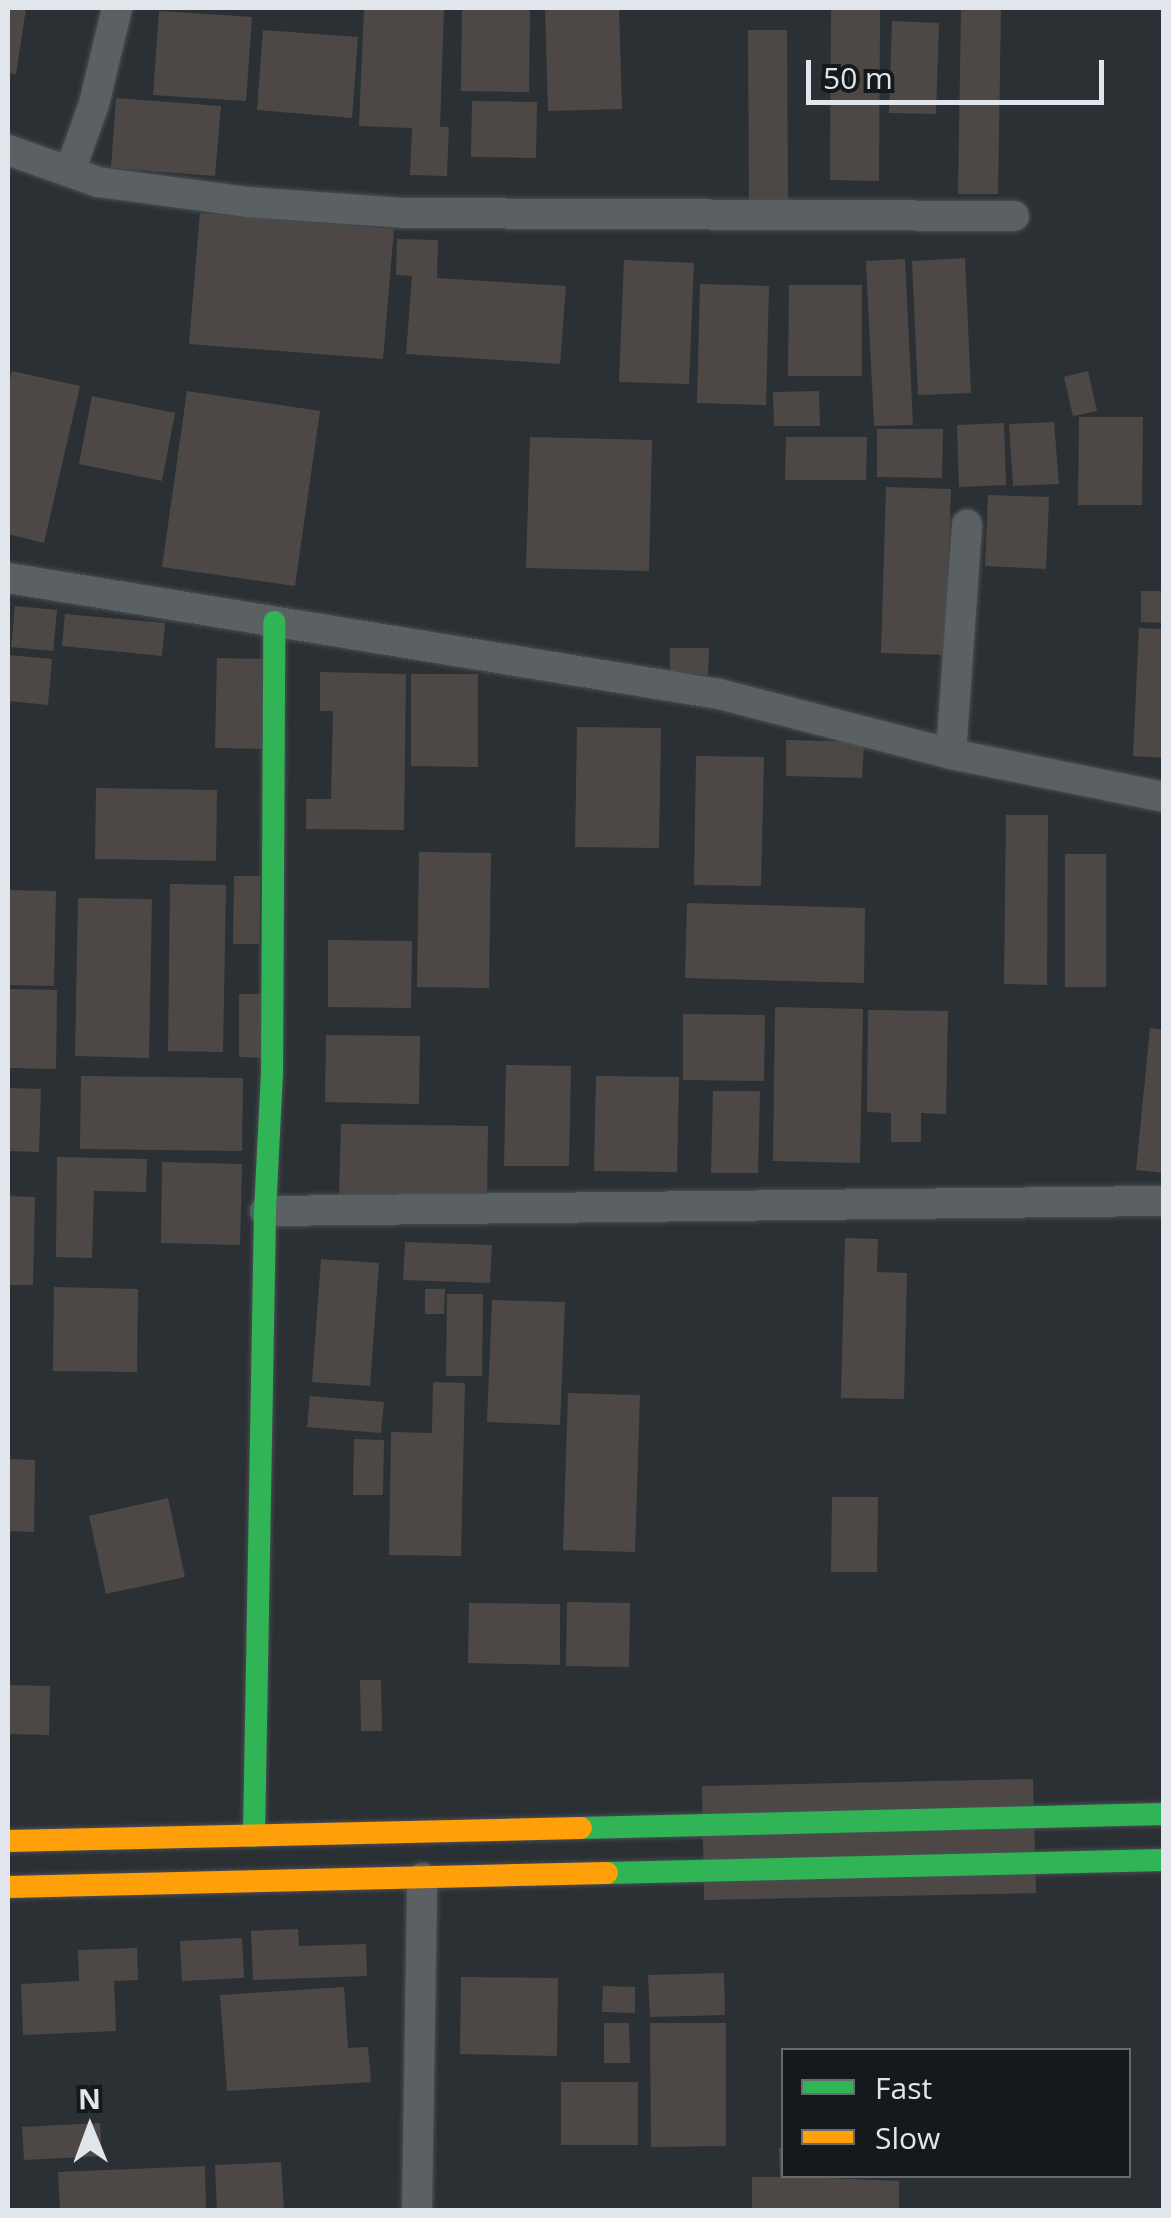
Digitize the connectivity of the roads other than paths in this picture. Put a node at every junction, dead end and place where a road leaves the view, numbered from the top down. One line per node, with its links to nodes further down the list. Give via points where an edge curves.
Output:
1 (117, 8): 3 (street)
2 (8, 150): 3 (street)
3 (70, 171): 4 (street, via 98,182 246,202 403,213)
4 (1014, 216)
5 (967, 525): 8 (street)
6 (8, 578): 7 (street)
7 (274, 622): 8 (street, via 718,694); 11 (street)
8 (950, 754): 9 (street)
9 (1164, 797)
10 (1164, 1200): 11 (street)
11 (265, 1210): 13 (street)
12 (1164, 1814): 13 (street)
13 (254, 1836): 14 (street)
14 (8, 1841)
15 (1164, 1860): 16 (street)
16 (422, 1878): 17 (street); 18 (street)
17 (8, 1887)
18 (417, 2210)

